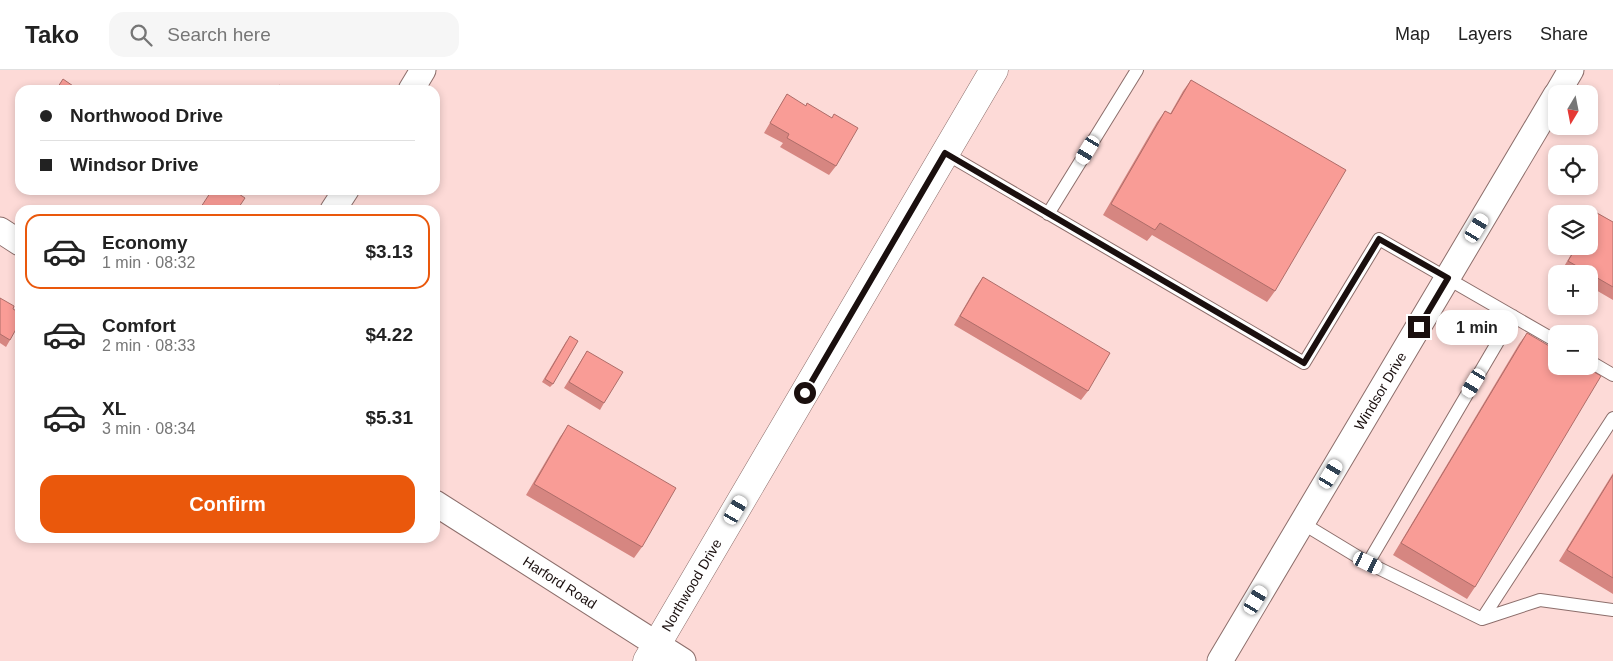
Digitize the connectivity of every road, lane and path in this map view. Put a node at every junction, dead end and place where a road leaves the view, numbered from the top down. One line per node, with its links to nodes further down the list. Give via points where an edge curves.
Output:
1 (423, 70): 5 (street)
2 (994, 70): 8 (street, Northwood Drive)
3 (1137, 70): 9 (lane)
4 (1571, 70): 6 (street, Windsor Drive)
5 (414, 85)
6 (1563, 85)
7 (1548, 110): 12 (street, Windsor Drive)
8 (945, 153): 9 (lane); 23 (street, Northwood Drive)
9 (1048, 214): 12 (lane, via 1304,363 1379,239)
10 (0, 230): 11 (street)
11 (15, 240)
12 (1448, 278): 13 (lane); 19 (street, Windsor Drive)
13 (1513, 316): 14 (lane); 20 (lane)
14 (1548, 336)
15 (1598, 366): 16 (lane)
16 (1613, 375)
17 (1613, 418): 22 (lane)
18 (440, 506): 23 (street, Harford Road)
19 (1302, 523): 20 (lane); 25 (street, Windsor Drive)
20 (1368, 563): 22 (lane)
21 (1613, 610): 22 (lane, via 1540,600)
22 (1482, 619)
23 (652, 653): 24 (street, Harford Road)
24 (683, 661)
25 (1220, 661)

